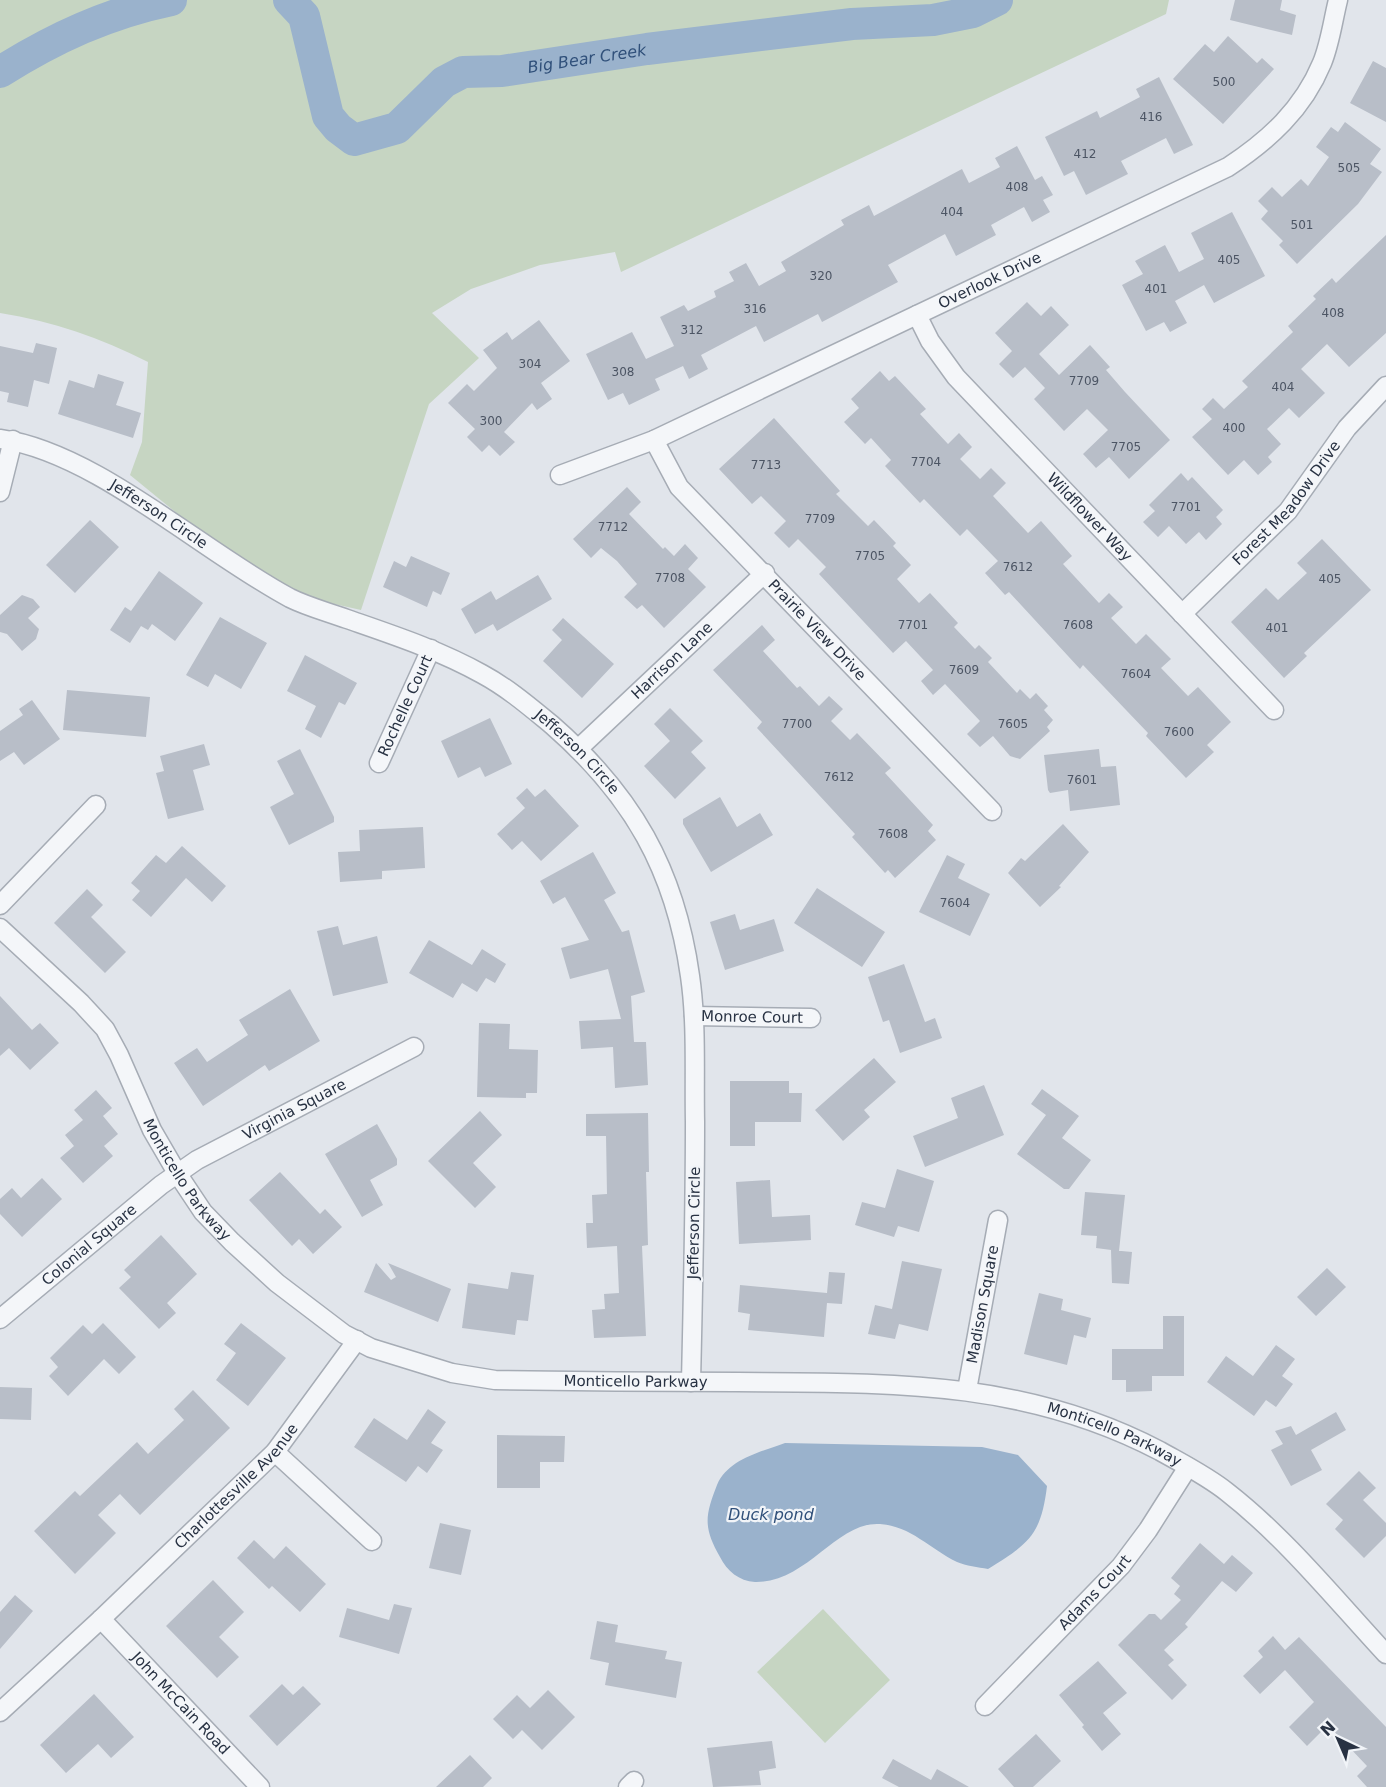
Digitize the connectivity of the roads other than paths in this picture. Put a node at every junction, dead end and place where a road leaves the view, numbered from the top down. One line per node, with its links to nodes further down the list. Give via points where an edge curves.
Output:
1 (1338, 0): 2 (street, Overlook Drive, via 1323,61 1311,87 1261,145 1228,167)
2 (917, 315): 5 (street, Overlook Drive); 9 (street, Wildflower Way, via 956,377)
3 (1386, 386): 9 (street, Forest Meadow Drive, via 1347,428 1288,511)
4 (6, 440): 7 (street); 10 (street, Jefferson Circle, via 69,461 294,600)
5 (654, 440): 6 (street, Overlook Drive); 8 (street, Prairie View Drive, via 679,487)
6 (561, 475)
7 (0, 492)
8 (765, 573): 12 (street, Harrison Lane); 15 (street, Prairie View Drive)
9 (1182, 614): 11 (street, Wildflower Way)
10 (431, 649): 12 (street, Jefferson Circle, via 483,675 524,702); 13 (street, Rochelle Court)
11 (1274, 710)
12 (578, 748): 18 (street, Jefferson Circle, via 615,787 657,858 683,937)
13 (379, 763)
14 (96, 805): 16 (street)
15 (992, 811)
16 (0, 905)
17 (0, 928): 21 (street, Monticello Parkway, via 105,1029 152,1130)
18 (694, 1016): 19 (street, Monroe Court); 25 (street, Jefferson Circle)
19 (811, 1018)
20 (414, 1047): 21 (street, Virginia Square)
21 (177, 1173): 23 (street, Colonial Square); 24 (street, Monticello Parkway, via 202,1212 232,1242 277,1283)
22 (998, 1220): 26 (street, Madison Square)
23 (0, 1319)
24 (357, 1340): 25 (street, Monticello Parkway, via 452,1374 495,1380); 27 (street, Charlottesville Avenue)
25 (691, 1382): 26 (street, Monticello Parkway, via 866,1383)
26 (967, 1390): 28 (street, Monticello Parkway, via 1073,1414 1131,1437)
27 (275, 1452): 29 (street); 30 (street, Charlottesville Avenue)
28 (1188, 1467): 31 (street, Monticello Parkway, via 1226,1491 1269,1528); 32 (street, Adams Court, via 1120,1566)
29 (372, 1541)
30 (101, 1619): 33 (street, Charlottesville Avenue); 34 (street, John McCain Road)
31 (1386, 1654)
32 (985, 1706)
33 (0, 1712)
34 (260, 1787)

